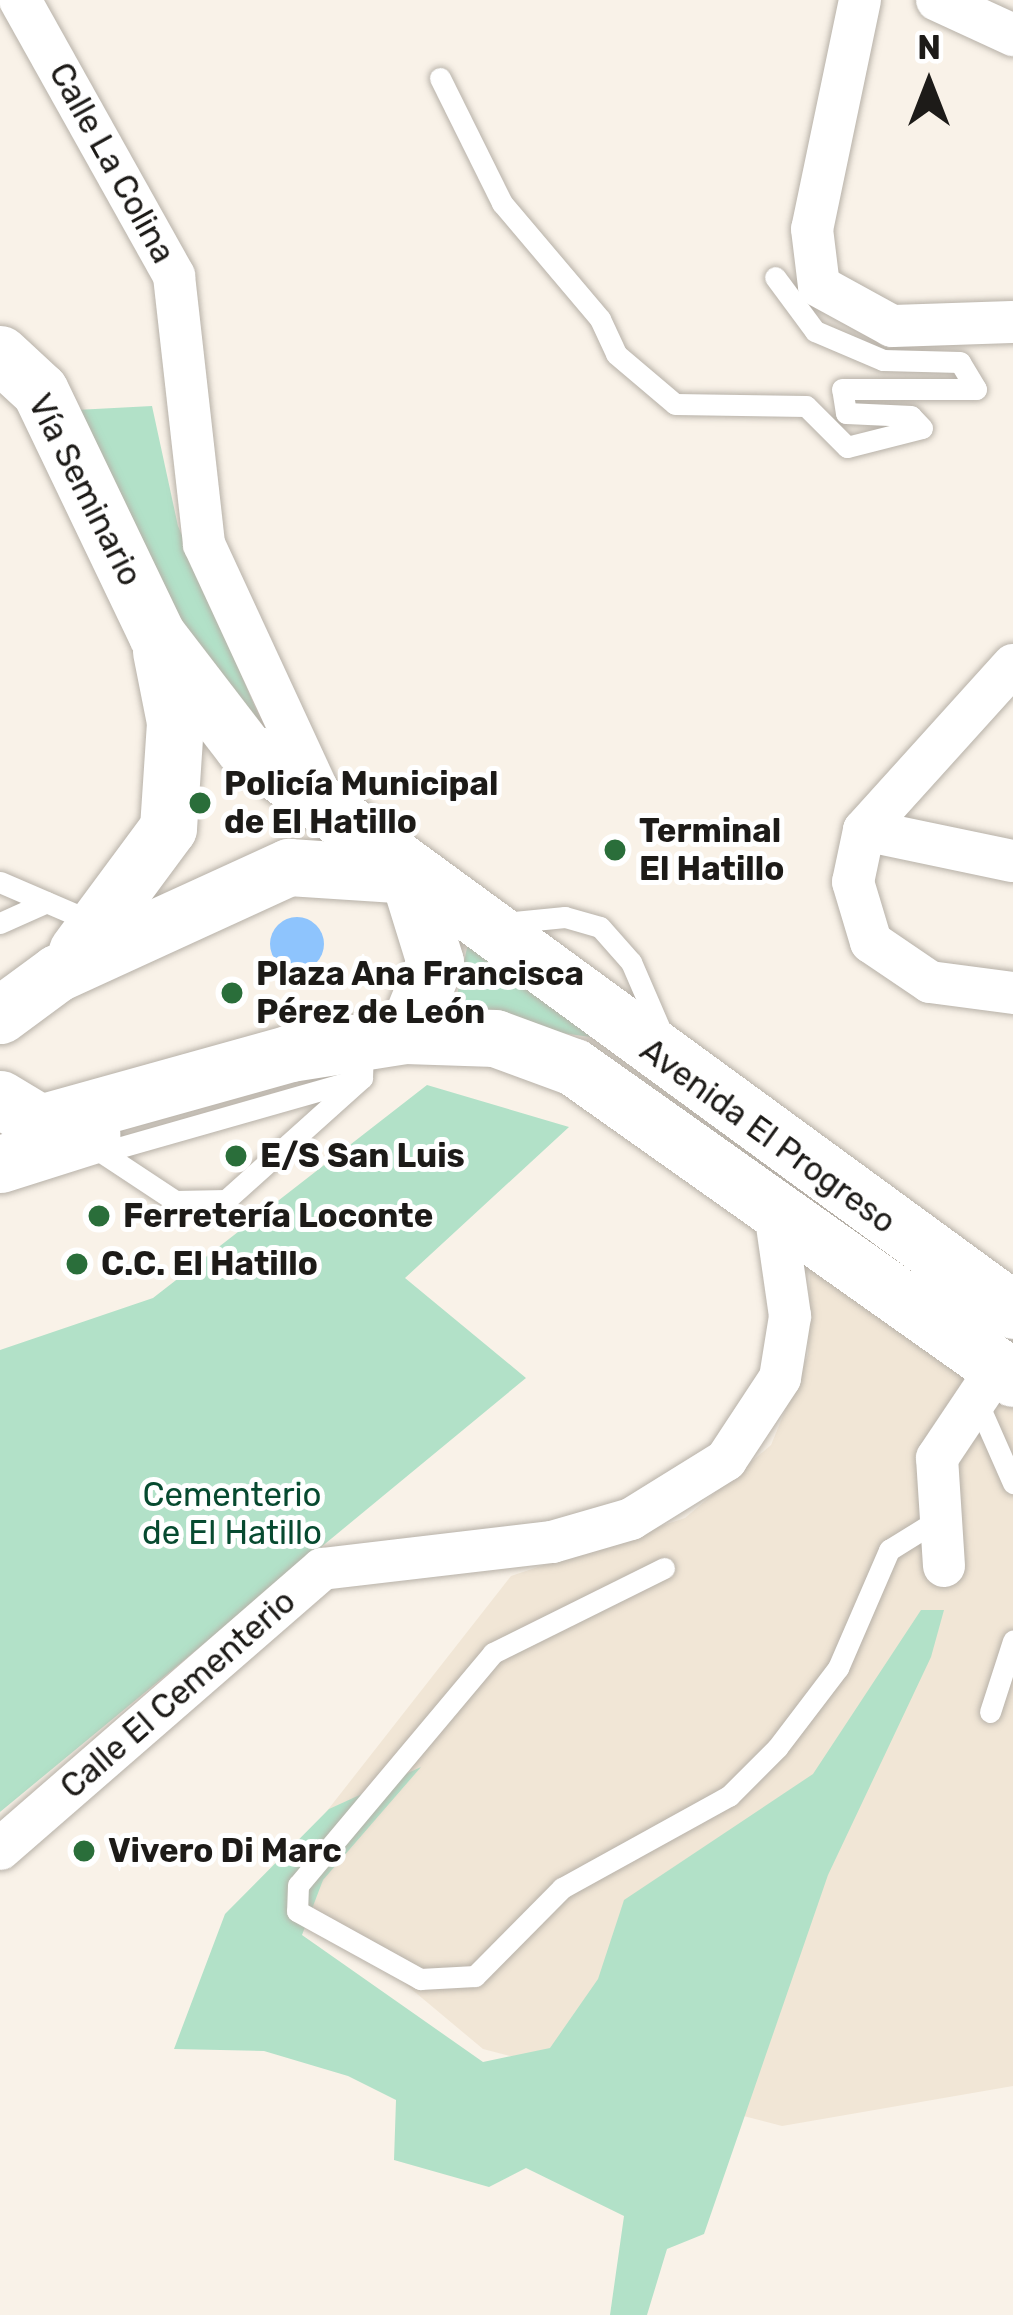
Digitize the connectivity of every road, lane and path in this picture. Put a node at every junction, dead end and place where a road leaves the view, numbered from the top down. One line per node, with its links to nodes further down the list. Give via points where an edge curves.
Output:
1 (20, 0): 12 (street, Calle La Colina, via 174,276 204,544)
2 (860, 0): 7 (street)
3 (938, 0): 4 (street)
4 (1013, 35)
5 (440, 78): 7 (lane, via 502,202 601,319 616,354 675,404 806,406 847,447 922,428 911,416 846,413 842,389 976,389 960,362 847,348)
6 (775, 278): 7 (lane)
7 (803, 293): 8 (street, via 892,326)
8 (1013, 322)
9 (0, 355): 11 (main road, Vía Seminario, via 64,431)
10 (1013, 665): 13 (street)
11 (197, 718): 12 (main road, Avenida El Progreso); 20 (main road, Vía Seminario, via 168,828)
12 (327, 808): 15 (street); 16 (main road, Avenida El Progreso)
13 (864, 830): 14 (street); 22 (street, via 853,882 871,942 930,982)
14 (1013, 861)
15 (289, 867): 16 (main road); 21 (main road)
16 (408, 875): 24 (main road, via 435,962); 29 (main road, Avenida El Progreso)
17 (0, 882): 18 (lane)
18 (47, 902): 19 (lane); 20 (lane)
19 (0, 923)
20 (101, 926): 21 (main road, Vía Seminario)
21 (57, 974): 23 (main road)
22 (1013, 993)
23 (0, 1016)
24 (376, 1055): 25 (main road, via 290,1053 40,1123); 26 (main road); 26 (lane, via 226,1200 175,1201); 28 (main road, Avenida El Progreso, via 495,1038 574,1066)
25 (0, 1099)
26 (93, 1145): 27 (main road)
27 (0, 1164)
28 (775, 1212): 30 (main road, Avenida El Progreso); 37 (street, Calle El Cementerio, via 790,1316 780,1378 726,1460 631,1519 552,1542 322,1569)
29 (1013, 1310)
30 (996, 1381): 31 (lane); 32 (street, via 938,1458)
31 (1013, 1484)
32 (939, 1519): 33 (street); 34 (lane, via 889,1550 838,1667 729,1796 562,1888 475,1976 420,1979 297,1911 298,1885 493,1654)
33 (944, 1566)
34 (664, 1568)
35 (1013, 1641): 36 (lane)
36 (990, 1712)
37 (0, 1849)

